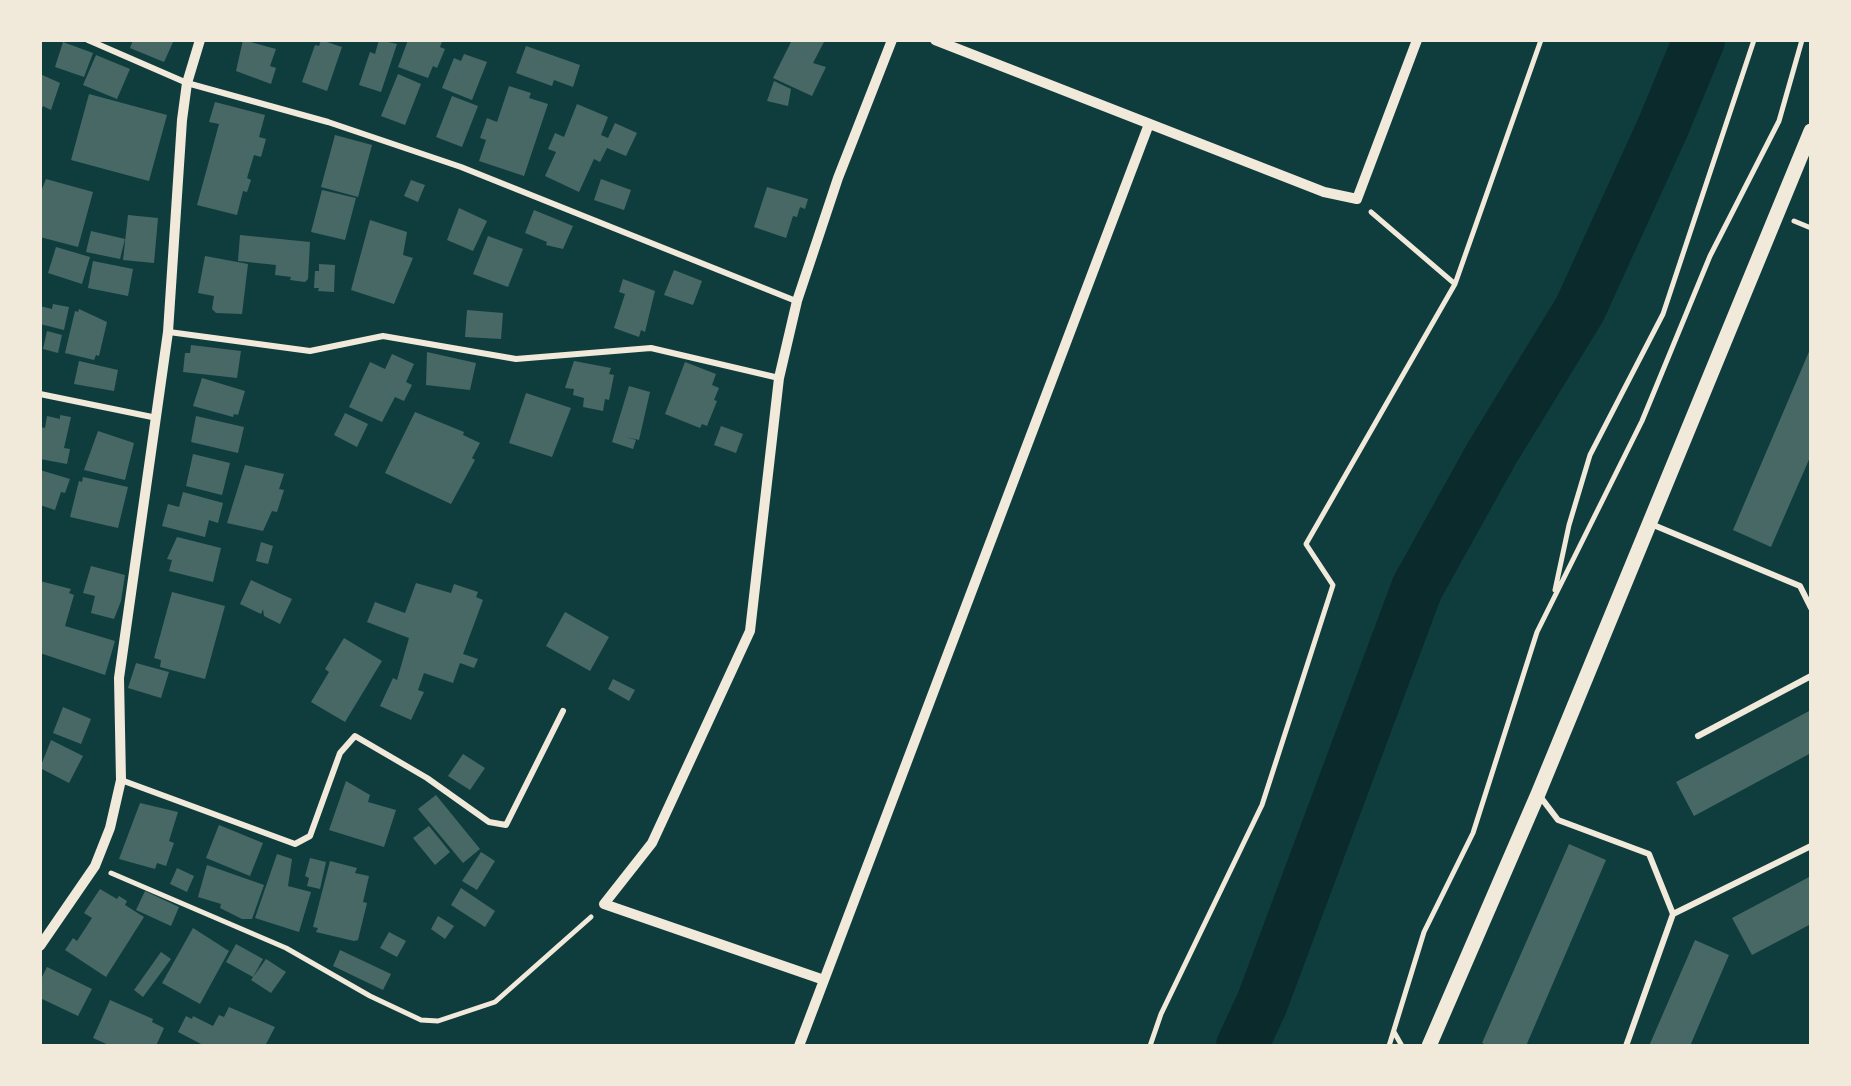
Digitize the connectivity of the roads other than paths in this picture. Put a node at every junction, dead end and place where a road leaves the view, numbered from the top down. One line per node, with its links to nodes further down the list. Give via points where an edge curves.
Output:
1 (88, 40): 6 (lane)
2 (200, 40): 6 (street)
3 (892, 40): 9 (street)
4 (934, 40): 7 (street)
5 (1416, 40): 7 (street, via 1357,200)
6 (187, 83): 9 (lane, via 461,167); 10 (street)
7 (1150, 124): 24 (street)
8 (1811, 131): 14 (street)
9 (797, 301): 11 (street)
10 (168, 332): 11 (lane, via 310,352 383,336 516,359 651,348); 13 (street)
11 (779, 378): 24 (street, via 750,630 652,843 604,904)
12 (40, 394): 13 (lane)
13 (158, 418): 19 (street, via 119,678)
14 (1650, 523): 15 (lane, via 1800,586); 20 (street)
15 (1811, 608)
16 (1811, 676): 18 (lane)
17 (563, 712): 19 (lane, via 506,824 489,822 355,736 340,753 310,836 295,844)
18 (1698, 736)
19 (122, 780): 23 (street, via 95,866)
20 (1538, 794): 22 (lane, via 1558,820 1650,854); 26 (street)
21 (1811, 846): 22 (lane)
22 (1673, 914): 27 (lane)
23 (40, 946)
24 (824, 980): 25 (street)
25 (799, 1046)
26 (1429, 1046)
27 (1626, 1046)

